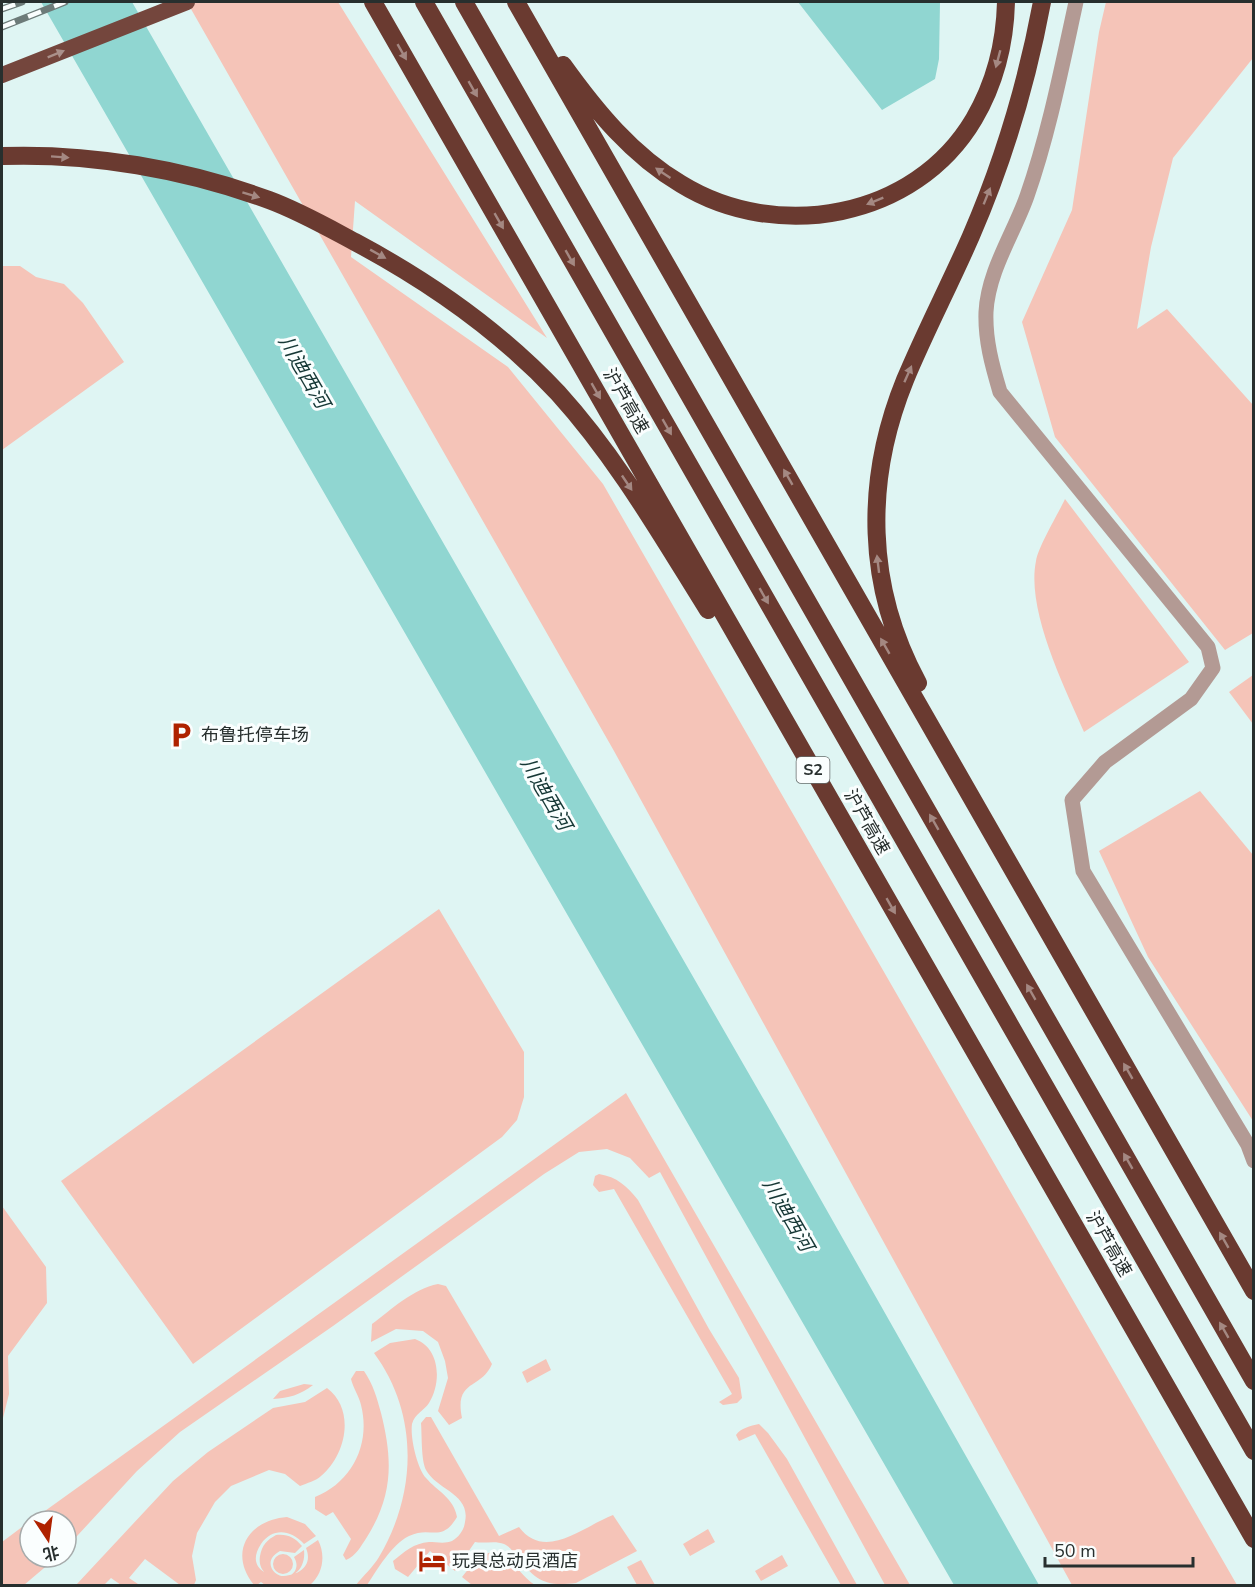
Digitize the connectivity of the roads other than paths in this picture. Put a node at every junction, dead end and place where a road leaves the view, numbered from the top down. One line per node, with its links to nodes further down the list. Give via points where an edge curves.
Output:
1 (187, 2): 10 (highway, one-way to 1)
2 (373, 2): 12 (highway, 沪芦高速 / S2, one-way to 12)
3 (423, 2): 17 (highway, 沪芦高速 / S2, one-way to 17)
4 (464, 2): 16 (highway, one-way to 4)
5 (516, 2): 13 (highway, one-way to 5)
6 (521, 2): 7 (highway, one-way to 6, via 999,60 988,92 974,120 927,171 894,193 861,207 824,215 786,217 749,212 715,200 654,166 623,140 589,100)
7 (1006, 2)
8 (1042, 2): 13 (highway, one-way to 8, via 913,674 880,579 875,537 884,446 904,382 1001,161 1024,85)
9 (1076, 2): 14 (street, via 1027,197 993,278 986,310 988,354 1000,392 1208,647 1213,668 1191,699 1105,762 1072,800 1083,871)
10 (2, 75)
11 (2, 156): 12 (highway, one-way to 12, via 83,159 143,167 208,181 270,201 403,268 460,306 517,352 605,450 644,507)
12 (878, 883): 18 (highway, 沪芦高速 / S2, one-way to 18)
13 (1105, 1031): 15 (highway, one-way to 13)
14 (1254, 1161)
15 (1254, 1291)
16 (1254, 1381)
17 (1254, 1451)
18 (1254, 1539)

